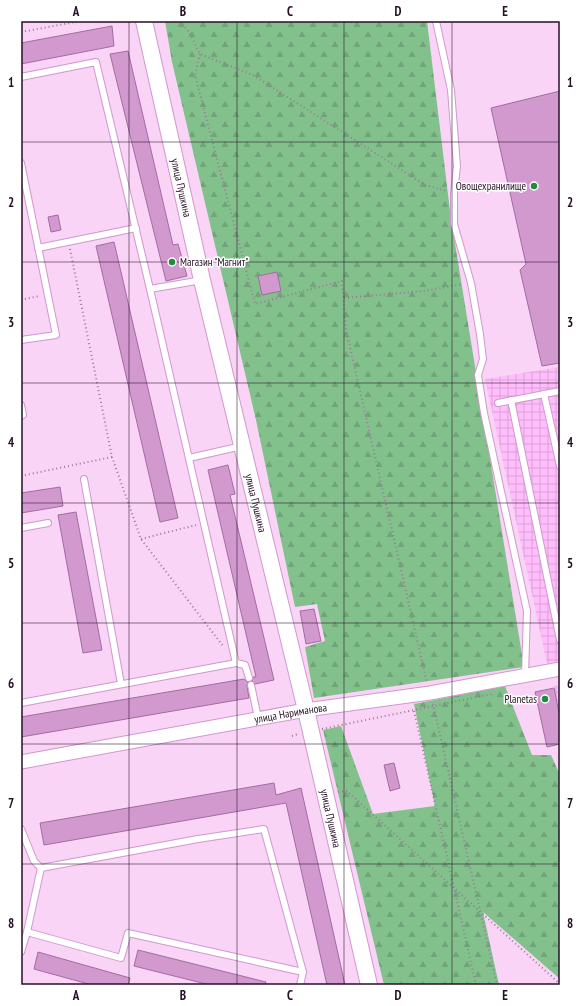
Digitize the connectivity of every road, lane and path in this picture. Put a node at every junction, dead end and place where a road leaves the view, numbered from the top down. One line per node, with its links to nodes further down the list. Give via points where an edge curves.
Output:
1 (81, 21): 5 (path)
2 (144, 21): 13 (street, улица Пушкина)
3 (180, 21): 6 (path)
4 (436, 21): 9 (lane, via 451,90 457,166)
5 (21, 32)
6 (200, 54): 9 (path, via 253,75 426,185); 17 (path, via 195,75 255,304 342,281)
7 (21, 77): 10 (lane, via 96,62)
8 (21, 163): 11 (lane)
9 (454, 194): 14 (lane, via 454,224)
10 (136, 228): 11 (lane); 15 (lane)
11 (38, 248): 16 (lane)
12 (70, 248): 27 (path)
13 (202, 280): 15 (lane); 26 (street, улица Пушкина)
14 (470, 283): 17 (path, via 424,291); 39 (lane, via 483,359 478,375 484,413 527,611)
15 (150, 289): 28 (lane)
16 (48, 294): 18 (path); 19 (lane, via 56,335)
17 (344, 298): 43 (path, via 346,330)
18 (21, 300)
19 (21, 340)
20 (560, 391): 21 (lane)
21 (544, 394): 22 (lane); 29 (lane)
22 (511, 400): 23 (lane); 36 (lane)
23 (498, 403)
24 (21, 405): 25 (lane)
25 (21, 416)
26 (242, 446): 28 (lane); 47 (street, улица Пушкина)
27 (112, 457): 30 (path); 35 (path)
28 (189, 458): 33 (lane)
29 (560, 466)
30 (21, 476)
31 (84, 479): 41 (lane)
32 (48, 523): 34 (lane)
33 (204, 523): 35 (path); 37 (lane)
34 (21, 528)
35 (140, 539): 37 (path)
36 (560, 640)
37 (236, 663): 40 (lane, via 245,666); 41 (lane)
38 (560, 669): 39 (street, улица Нариманова)
39 (525, 675): 43 (street, улица Нариманова)
40 (249, 678)
41 (121, 684): 45 (lane)
42 (251, 685): 49 (lane)
43 (430, 693): 46 (path); 47 (street, улица Нариманова)
44 (492, 694): 46 (path)
45 (21, 703)
46 (433, 707): 48 (path); 57 (path)
47 (306, 710): 49 (street, улица Нариманова); 50 (street, улица Пушкина)
48 (414, 711): 50 (path); 56 (path)
49 (258, 718): 52 (street, улица Нариманова)
50 (311, 732): 51 (path); 53 (street, улица Пушкина)
51 (292, 736)
52 (21, 762)
53 (325, 794): 56 (path, via 347,791); 63 (street, улица Пушкина)
54 (21, 829): 55 (lane, via 34,861)
55 (41, 868): 58 (lane); 60 (lane, via 264,828)
56 (454, 888): 57 (path); 64 (path)
57 (480, 912): 61 (path); 65 (path)
58 (27, 932): 59 (lane); 60 (lane, via 121,958 128,933)
59 (21, 952)
60 (303, 972): 62 (lane)
61 (560, 984)
62 (300, 985)
63 (369, 985)
64 (476, 985)
65 (497, 985)

